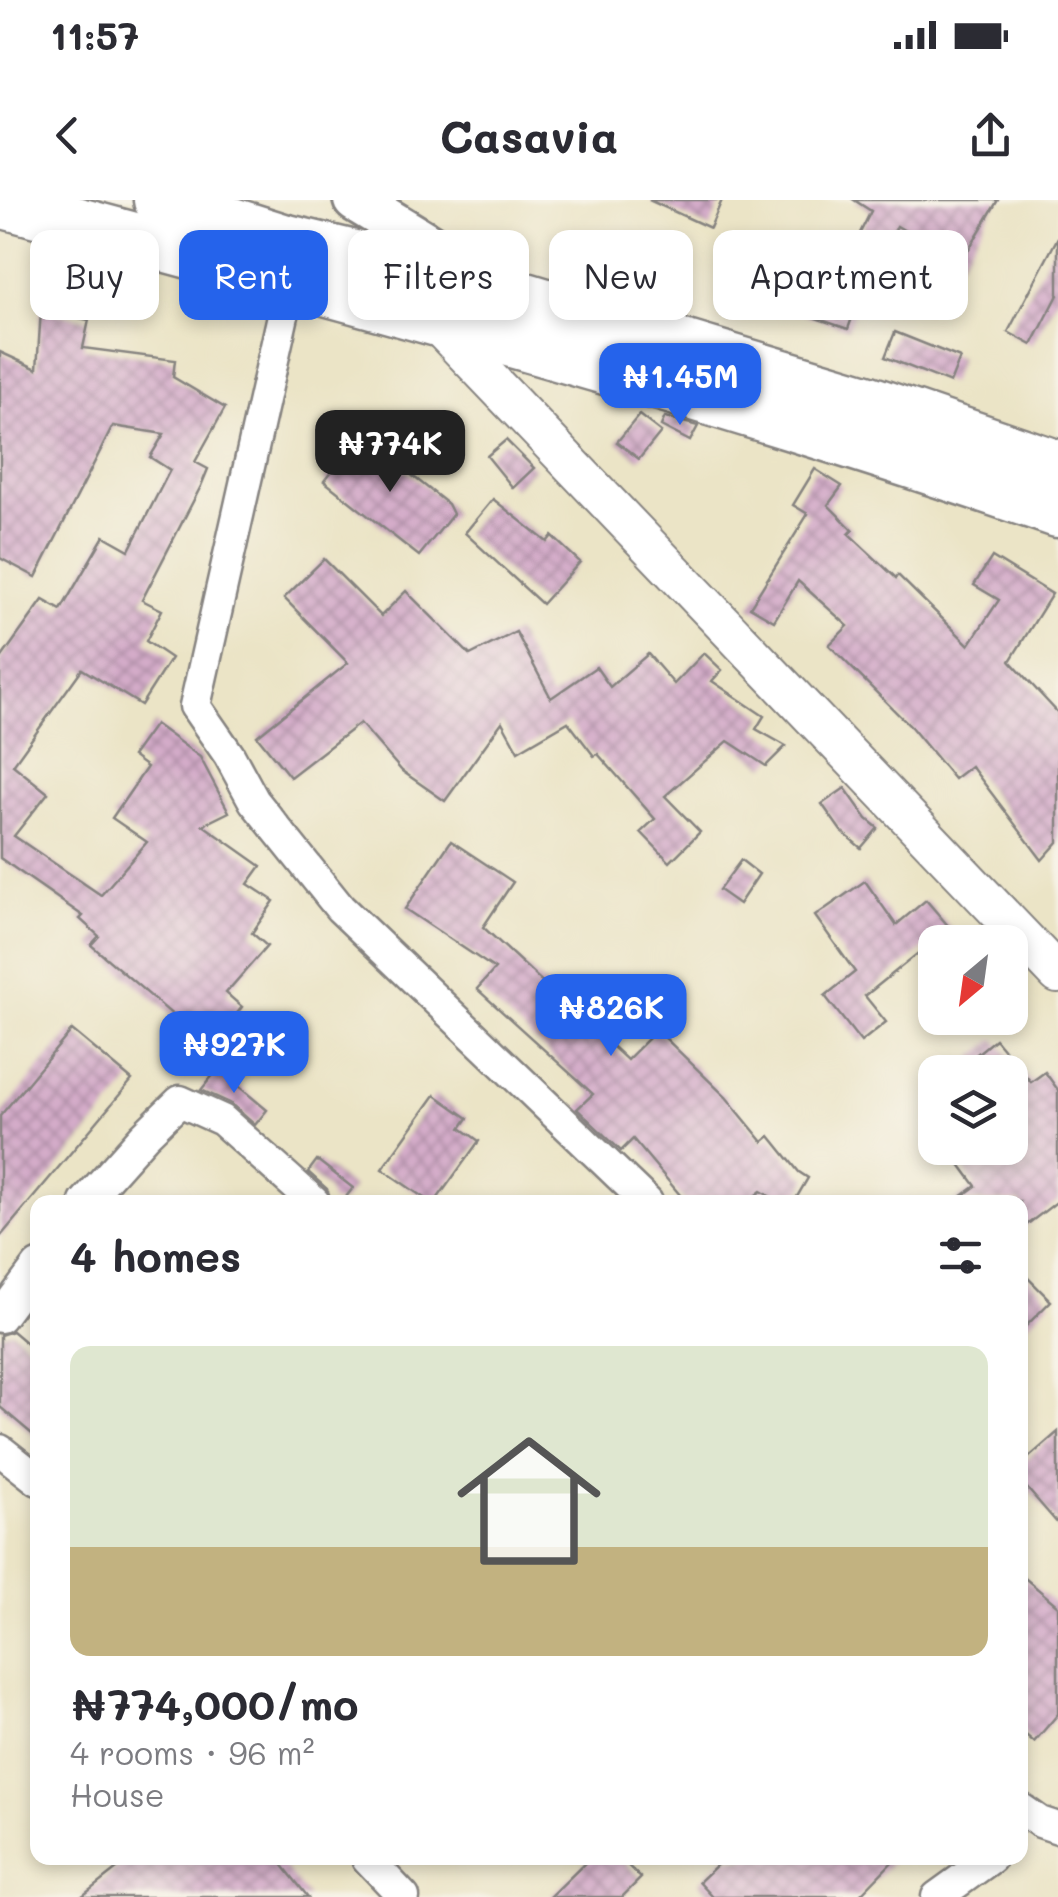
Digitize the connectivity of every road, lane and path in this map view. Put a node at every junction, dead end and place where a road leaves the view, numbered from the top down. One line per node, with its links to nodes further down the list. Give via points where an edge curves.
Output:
1 (158, 200): 6 (highway)
2 (355, 200): 4 (main road)
3 (0, 202): 5 (highway)
4 (404, 230)
5 (179, 250)
6 (348, 254)
7 (529, 299): 11 (highway, via 866,400)
8 (282, 320): 16 (street, via 195,706 254,801 340,908)
9 (432, 320): 13 (street)
10 (434, 320): 12 (highway, via 870,447)
11 (1058, 466)
12 (1058, 512)
13 (1058, 974)
14 (91, 1195): 15 (street, via 180,1102 222,1120)
15 (306, 1195)
16 (640, 1195)
17 (30, 1277): 18 (street)
18 (0, 1317)
19 (0, 1450): 20 (street)
20 (30, 1474)
21 (373, 1865): 23 (street)
22 (981, 1865): 24 (street)
23 (404, 1897)
24 (937, 1897)

